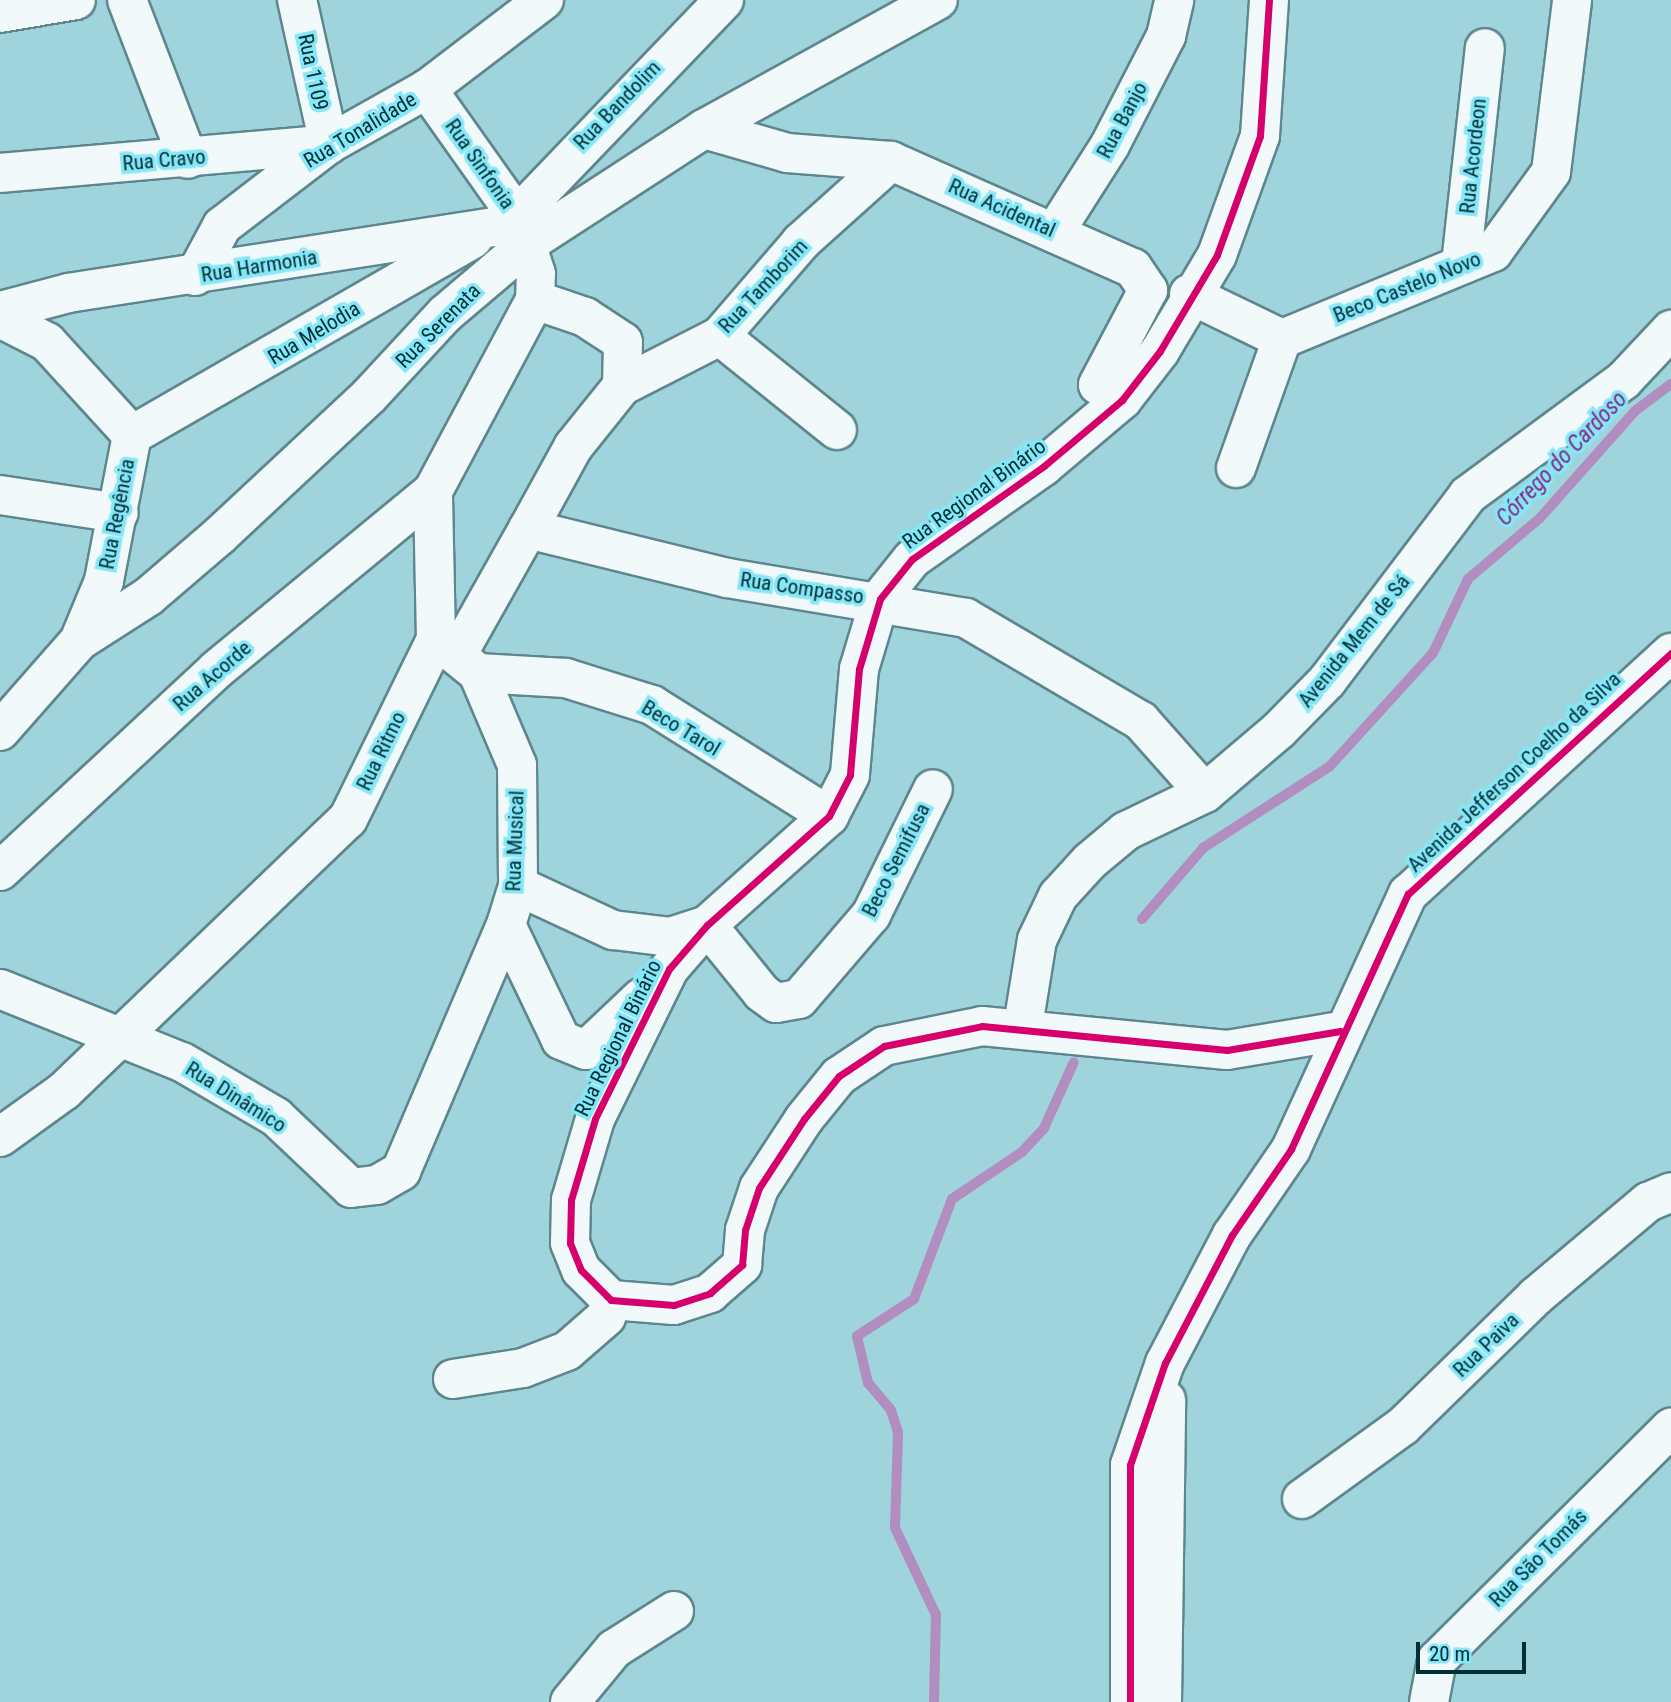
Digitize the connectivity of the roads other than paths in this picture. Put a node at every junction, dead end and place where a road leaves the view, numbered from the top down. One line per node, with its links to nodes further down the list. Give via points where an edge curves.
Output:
1 (76, 0): 10 (street)
2 (127, 0): 15 (street)
3 (297, 0): 14 (street, Rua 1109)
4 (544, 0): 12 (street, Rua Tonalidade)
5 (724, 0): 18 (street, Rua Bandolim)
6 (939, 0): 13 (street, Rua Serenata)
7 (1174, 0): 19 (street, Rua Banjo, via 1166,36 1110,145)
8 (1269, 0): 22 (street, Rua Regional Binário, via 1260,136 1217,255)
9 (1572, 0): 20 (street, Beco Castelo Novo, via 1551,172 1493,252)
10 (0, 13)
11 (1485, 48): 20 (street, Rua Acordeon)
12 (427, 89): 14 (street, Rua Tonalidade); 18 (street, Rua Sinfonia)
13 (704, 129): 16 (street, Rua Acidental, via 788,153); 18 (street, Rua Serenata)
14 (329, 144): 15 (street, Rua Cravo); 21 (street, Rua Tonalidade, via 222,226)
15 (188, 159): 17 (street, Rua Cravo)
16 (891, 161): 19 (street, Rua Acidental); 27 (street, Rua Tamborim, via 801,242)
17 (0, 173)
18 (514, 228): 21 (street, Rua Harmonia); 23 (street); 32 (street, Rua Melodia); 39 (street, Rua Serenata, via 445,314 369,396 149,596)
19 (1054, 233): 30 (street, Rua Acidental, via 1133,268 1148,290 1098,385)
20 (1461, 264): 28 (street, Beco Castelo Novo)
21 (195, 276): 24 (street, Rua Harmonia, via 68,293)
22 (1189, 294): 28 (street); 30 (street, Rua Regional Binário, via 1160,351)
23 (535, 300): 29 (street, via 585,317 623,342); 34 (street, Rua Ritmo)
24 (0, 312)
25 (0, 318): 32 (street, Rua Regência, via 47,342)
26 (1671, 330): 44 (street, Avenida Mem de Sá, via 1624,380 1468,495 1327,681)
27 (720, 336): 29 (street, Rua Tamborim); 31 (street)
28 (1282, 339): 33 (street)
29 (622, 386): 37 (street, Rua Tamborim, via 573,447)
30 (1130, 389): 38 (street, Rua Regional Binário, via 1044,466 912,559)
31 (837, 430)
32 (132, 435): 36 (street, Rua Regência)
33 (1236, 468)
34 (433, 491): 41 (street, Rua Ritmo); 46 (street, Rua Acorde, via 216,670)
35 (0, 495): 36 (street)
36 (119, 513): 39 (street, Rua Regência, via 104,581)
37 (528, 528): 38 (street, Rua Compasso, via 727,578); 41 (street)
38 (880, 599): 44 (street, Rua Compasso, via 966,618 1129,714); 45 (street, Rua Regional Binário, via 859,669 850,775)
39 (79, 641): 42 (street, Rua Serenata)
40 (1671, 653): 53 (street, Avenida Jefferson Coelho da Silva, via 1408,894)
41 (457, 655): 45 (street, Beco Tarol, via 566,678 652,705); 47 (street, Rua Musical, via 517,765); 54 (street, Rua Ritmo, via 348,819 270,899 190,964)
42 (0, 732)
43 (933, 789): 49 (street, Beco Semifusa, via 871,915 799,999 776,1003 762,993)
44 (1205, 793): 52 (street, Avenida Mem de Sá, via 1126,831 1058,896 1037,940)
45 (829, 816): 49 (street, Rua Regional Binário)
46 (0, 871)
47 (519, 886): 48 (street, Rua Musical); 49 (street, via 613,930 670,937)
48 (506, 925): 50 (street, via 561,1040 586,1050); 54 (street, Rua Dinâmico, via 401,1171 377,1185 351,1188 276,1117)
49 (707, 925): 50 (street, Rua Regional Binário)
50 (669, 969): 57 (street, Rua Regional Binário, via 595,1119 571,1200 570,1243 581,1270)
51 (0, 989): 54 (street, Rua Dinâmico)
52 (1023, 1026): 53 (street, via 1227,1050); 57 (street, via 937,1032 884,1046 839,1076 759,1188 745,1230 742,1265 710,1293 674,1305)
53 (1340, 1031): 60 (street, Avenida Jefferson Coelho da Silva, via 1291,1149 1232,1235 1164,1363)
54 (123, 1036): 55 (street, Rua Ritmo)
55 (0, 1137)
56 (1671, 1192): 61 (street, Rua Paiva, via 1648,1202 1535,1297 1403,1426)
57 (611, 1300): 58 (street, via 606,1317 567,1351 523,1368)
58 (453, 1380)
59 (1671, 1428): 66 (street, Rua São Tomás, via 1437,1660)
60 (1146, 1465): 64 (street, Avenida Jefferson Coelho da Silva); 65 (street, Avenida Jefferson Coelho da Silva)
61 (1302, 1499)
62 (674, 1611): 63 (street, via 614,1649)
63 (570, 1702)
64 (1130, 1702)
65 (1163, 1702)
66 (1429, 1702)

